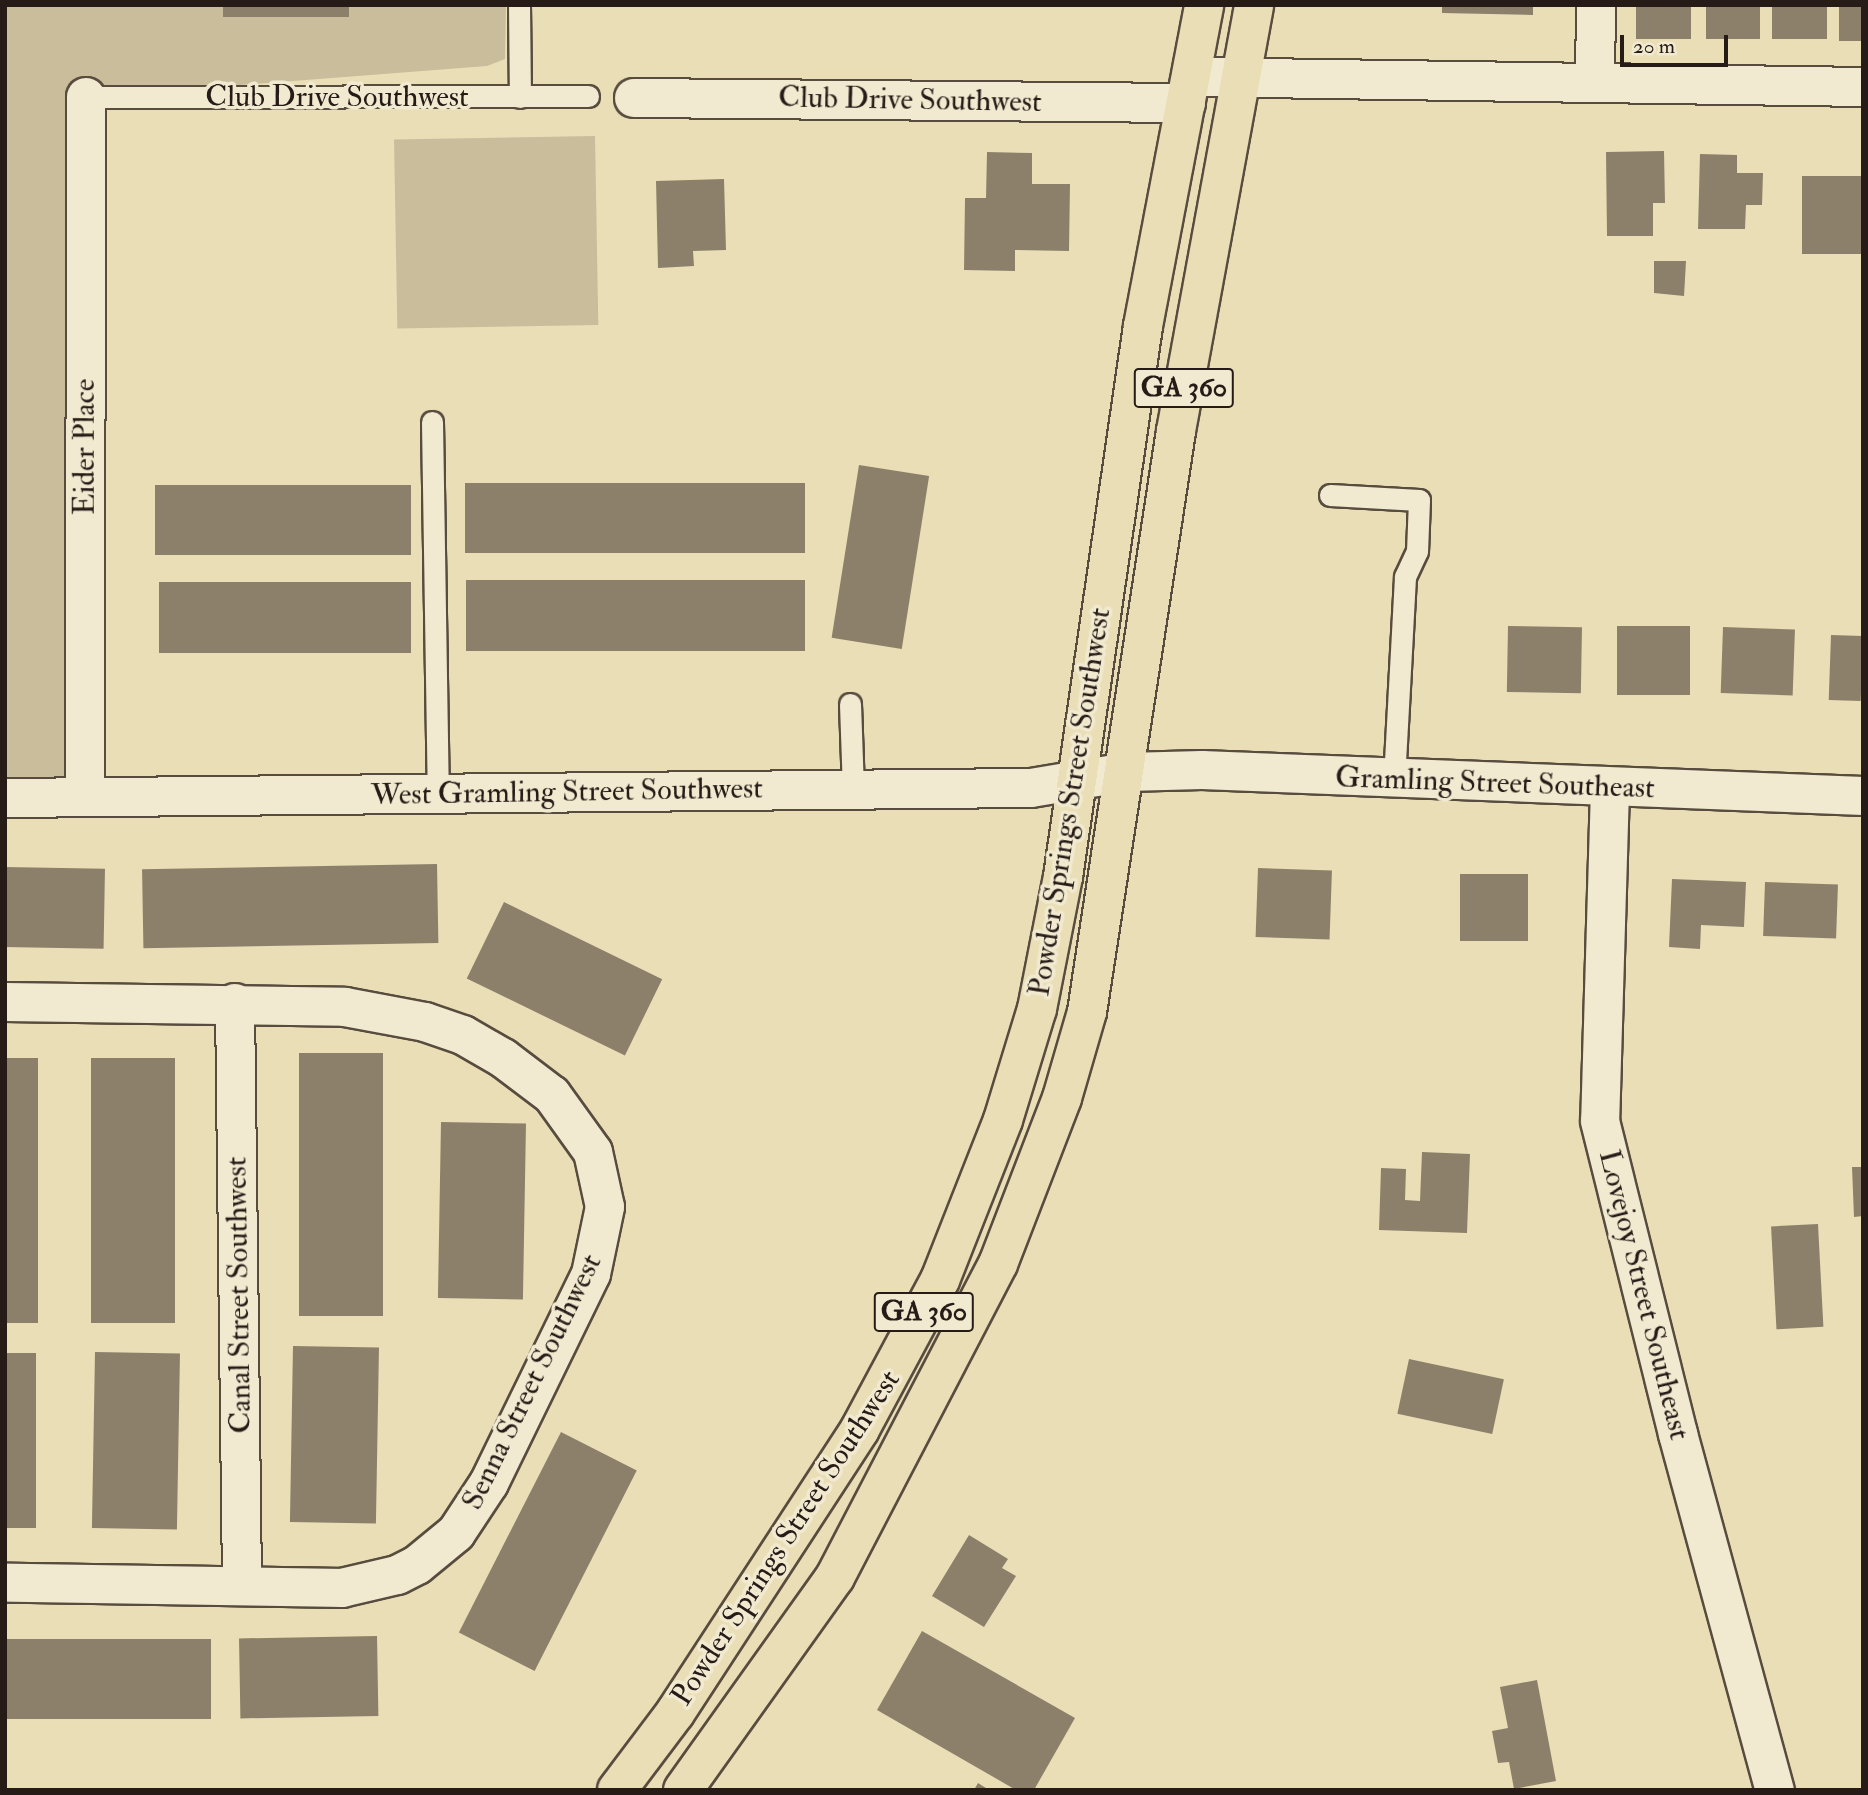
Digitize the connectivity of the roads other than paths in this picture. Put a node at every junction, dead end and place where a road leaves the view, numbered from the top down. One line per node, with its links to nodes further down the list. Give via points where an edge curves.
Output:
1 (519, 5): 9 (lane)
2 (1203, 5): 8 (main road, Powder Springs Street Southwest / GA 360)
3 (1254, 5): 5 (main road, Powder Springs Street Southwest / GA 360)
4 (1596, 5): 6 (street)
5 (1242, 75): 6 (street, Club Drive Southwest); 8 (street, Club Drive Southwest); 16 (main road, Powder Springs Street Southwest / GA 360, via 1177,431)
6 (1595, 83): 7 (street, Club Drive Southwest)
7 (1863, 88)
8 (1188, 90): 12 (street, Club Drive Southwest); 18 (main road, Powder Springs Street Southwest / GA 360, via 1143,326)
9 (520, 96): 10 (lane, Club Drive Southwest); 11 (lane, Club Drive Southwest)
10 (588, 96)
11 (86, 97): 23 (street, Eider Place)
12 (634, 98)
13 (432, 422): 21 (lane)
14 (1330, 495): 17 (lane, via 1419,500 1417,551 1405,577)
15 (850, 704): 20 (lane)
16 (1127, 772): 17 (street, Gramling Street Southeast, via 1202,770); 18 (street, West Gramling Street Southwest); 30 (main road, Powder Springs Street Southwest / GA 360, via 1087,1012 1062,1098 998,1264 835,1577)
17 (1394, 779): 19 (street, Gramling Street Southeast)
18 (1075, 782): 20 (street, West Gramling Street Southwest, via 1031,788); 29 (main road, Powder Springs Street Southwest / GA 360, via 1063,877 1037,1009 1003,1120 940,1280 860,1429 675,1713)
19 (1610, 789): 22 (street, Gramling Street Southeast); 31 (street, Lovejoy Street Southeast, via 1600,1121 1678,1434)
20 (853, 790): 21 (street, West Gramling Street Southwest)
21 (438, 794): 23 (street, West Gramling Street Southwest)
22 (1863, 796)
23 (85, 797): 24 (street, West Gramling Street Southwest)
24 (5, 798)
25 (5, 1002): 26 (street, Senna Street Southwest)
26 (235, 1003): 28 (street, Canal Street Southwest); 28 (street, Senna Street Southwest, via 383,1011 463,1035 552,1095 578,1125 593,1152 605,1207 591,1274 489,1483 456,1533 416,1564 373,1583 342,1588)
27 (5, 1583): 28 (street, Senna Street Southwest)
28 (242, 1586)
29 (617, 1790)
30 (683, 1790)
31 (1775, 1790)

